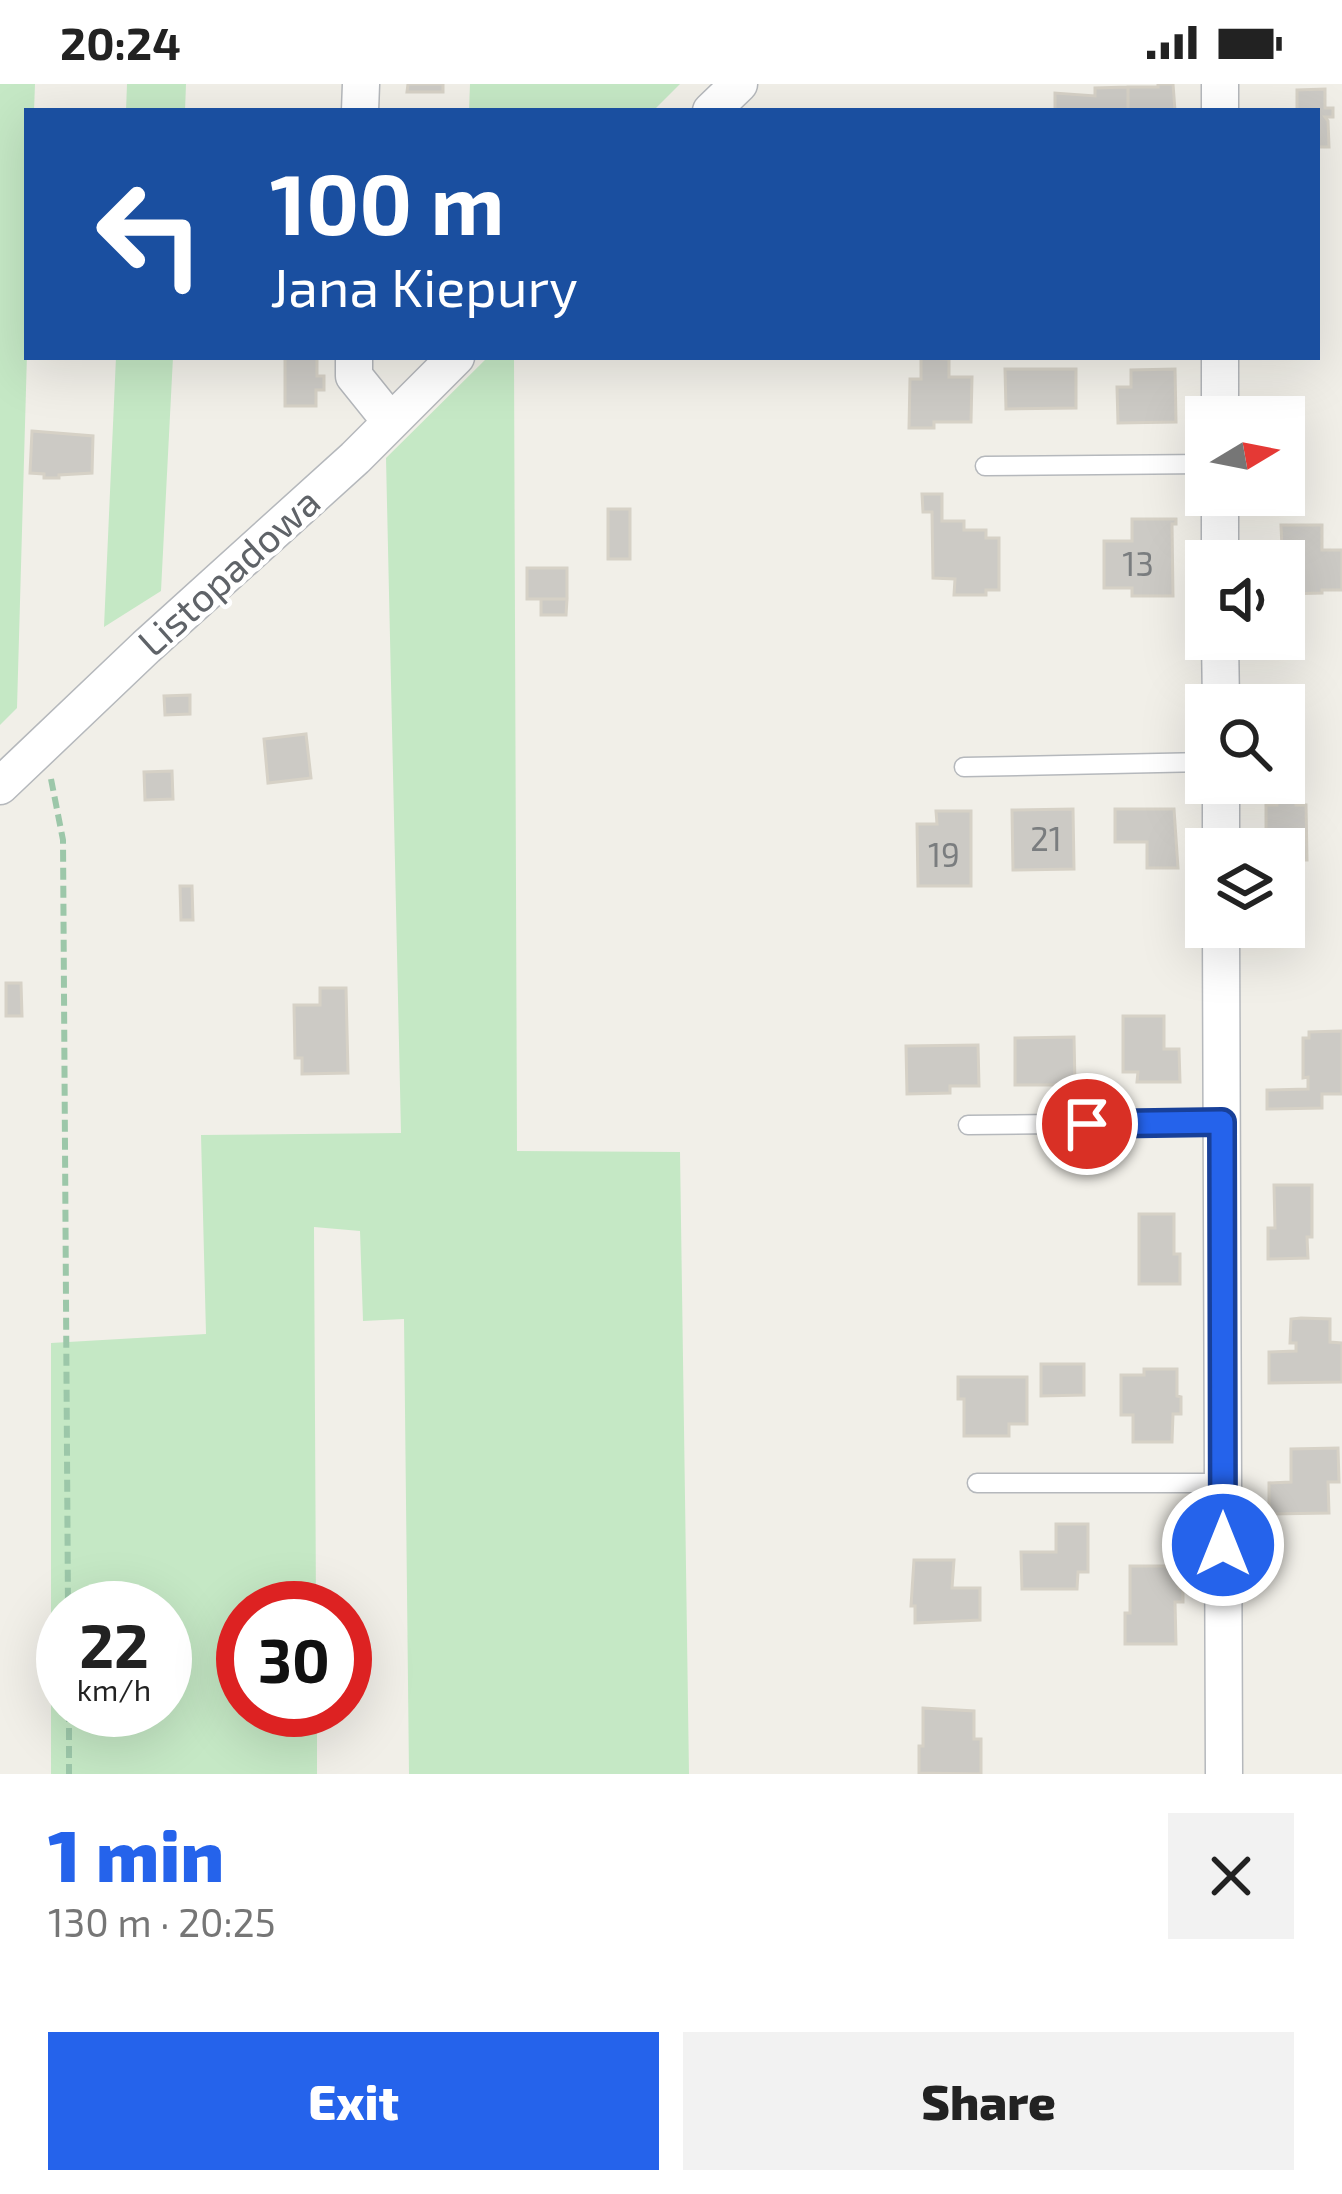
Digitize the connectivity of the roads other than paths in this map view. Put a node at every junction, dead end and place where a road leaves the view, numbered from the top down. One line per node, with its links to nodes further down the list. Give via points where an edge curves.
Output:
1 (739, 84): 2 (street)
2 (714, 108)
3 (354, 360): 7 (street, via 354,376)
4 (453, 360): 7 (street, Listopadowa)
5 (1220, 360): 6 (street)
6 (1220, 396)
7 (391, 422): 12 (street, Listopadowa)
8 (1185, 464): 9 (lane)
9 (986, 466)
10 (1185, 762): 11 (lane)
11 (964, 767)
12 (0, 786)
13 (1221, 948): 14 (street)
14 (1222, 1122): 15 (lane); 17 (street)
15 (968, 1125)
16 (977, 1483): 17 (lane)
17 (1223, 1484): 18 (street)
18 (1224, 1774)

